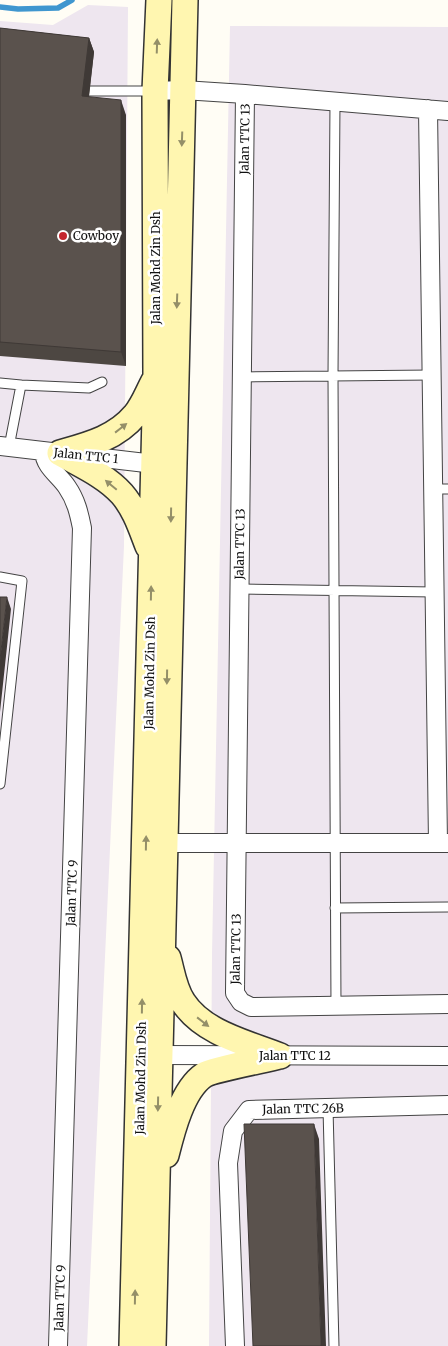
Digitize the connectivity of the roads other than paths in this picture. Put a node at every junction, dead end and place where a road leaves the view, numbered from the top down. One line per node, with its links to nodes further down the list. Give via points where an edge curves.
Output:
1 (159, 0): 5 (main road, Jalan Mohd Zin Dsh, one-way to 1)
2 (185, 0): 3 (main road, Jalan Mohd Zin Dsh)
3 (183, 90): 5 (street); 6 (street); 19 (main road, Jalan Mohd Zin Dsh, one-way to 19)
4 (89, 91): 5 (lane)
5 (155, 91): 10 (main road, Jalan Mohd Zin Dsh)
6 (245, 94): 7 (street); 13 (street, Jalan TTC 13)
7 (336, 102): 8 (street); 12 (lane)
8 (428, 110): 9 (street); 11 (street)
9 (448, 111)
10 (156, 375): 18 (main road, one-way to 10, via 98,441 120,431 136,414); 19 (main road, Jalan Mohd Zin Dsh)
11 (432, 375): 12 (lane); 20 (street)
12 (333, 376): 13 (lane); 24 (lane)
13 (242, 377): 23 (street, Jalan TTC 13)
14 (102, 382): 16 (lane, via 89,388)
15 (0, 383): 16 (lane)
16 (21, 385): 17 (lane)
17 (4, 447): 18 (street, Jalan TTC 1)
18 (52, 452): 19 (street, Jalan TTC 1); 21 (main road, one-way to 18, via 136,515 122,494 103,478); 42 (street, Jalan TTC 9, via 50,467 78,506 82,528)
19 (163, 465): 21 (main road, Jalan Mohd Zin Dsh); 27 (main road, Jalan Mohd Zin Dsh, one-way to 27)
20 (440, 489): 25 (street)
21 (152, 556): 36 (main road, Jalan Mohd Zin Dsh, one-way to 21)
22 (0, 577): 26 (lane, via 22,581)
23 (240, 589): 24 (lane); 28 (street, Jalan TTC 13)
24 (335, 591): 25 (lane); 29 (lane)
25 (434, 592): 30 (street)
26 (0, 784)
27 (164, 843): 28 (street); 33 (main road, Jalan Mohd Zin Dsh)
28 (237, 843): 29 (street); 35 (street, Jalan TTC 13, via 235,993 241,1002 251,1007)
29 (335, 843): 30 (street); 31 (lane)
30 (443, 843)
31 (336, 908): 32 (lane); 35 (lane)
32 (448, 908)
33 (162, 933): 36 (main road, Jalan Mohd Zin Dsh); 37 (main road, one-way to 37, via 174,981 182,1001 192,1014 207,1027)
34 (448, 1004): 35 (street)
35 (336, 1006)
36 (150, 1055): 37 (street, Jalan TTC 12); 41 (main road, Jalan Mohd Zin Dsh, one-way to 41); 43 (main road, Jalan Mohd Zin Dsh, one-way to 36)
37 (280, 1056): 38 (street, Jalan TTC 12); 41 (main road, via 205,1075 193,1087 172,1133)
38 (448, 1056)
39 (448, 1105): 40 (street, Jalan TTC 26B)
40 (328, 1108): 45 (street, Jalan TTC 26B, via 249,1110 233,1131 228,1163); 46 (lane)
41 (157, 1192): 44 (main road, Jalan Mohd Zin Dsh)
42 (58, 1346)
43 (132, 1346)
44 (153, 1346)
45 (235, 1346)
46 (334, 1346)

